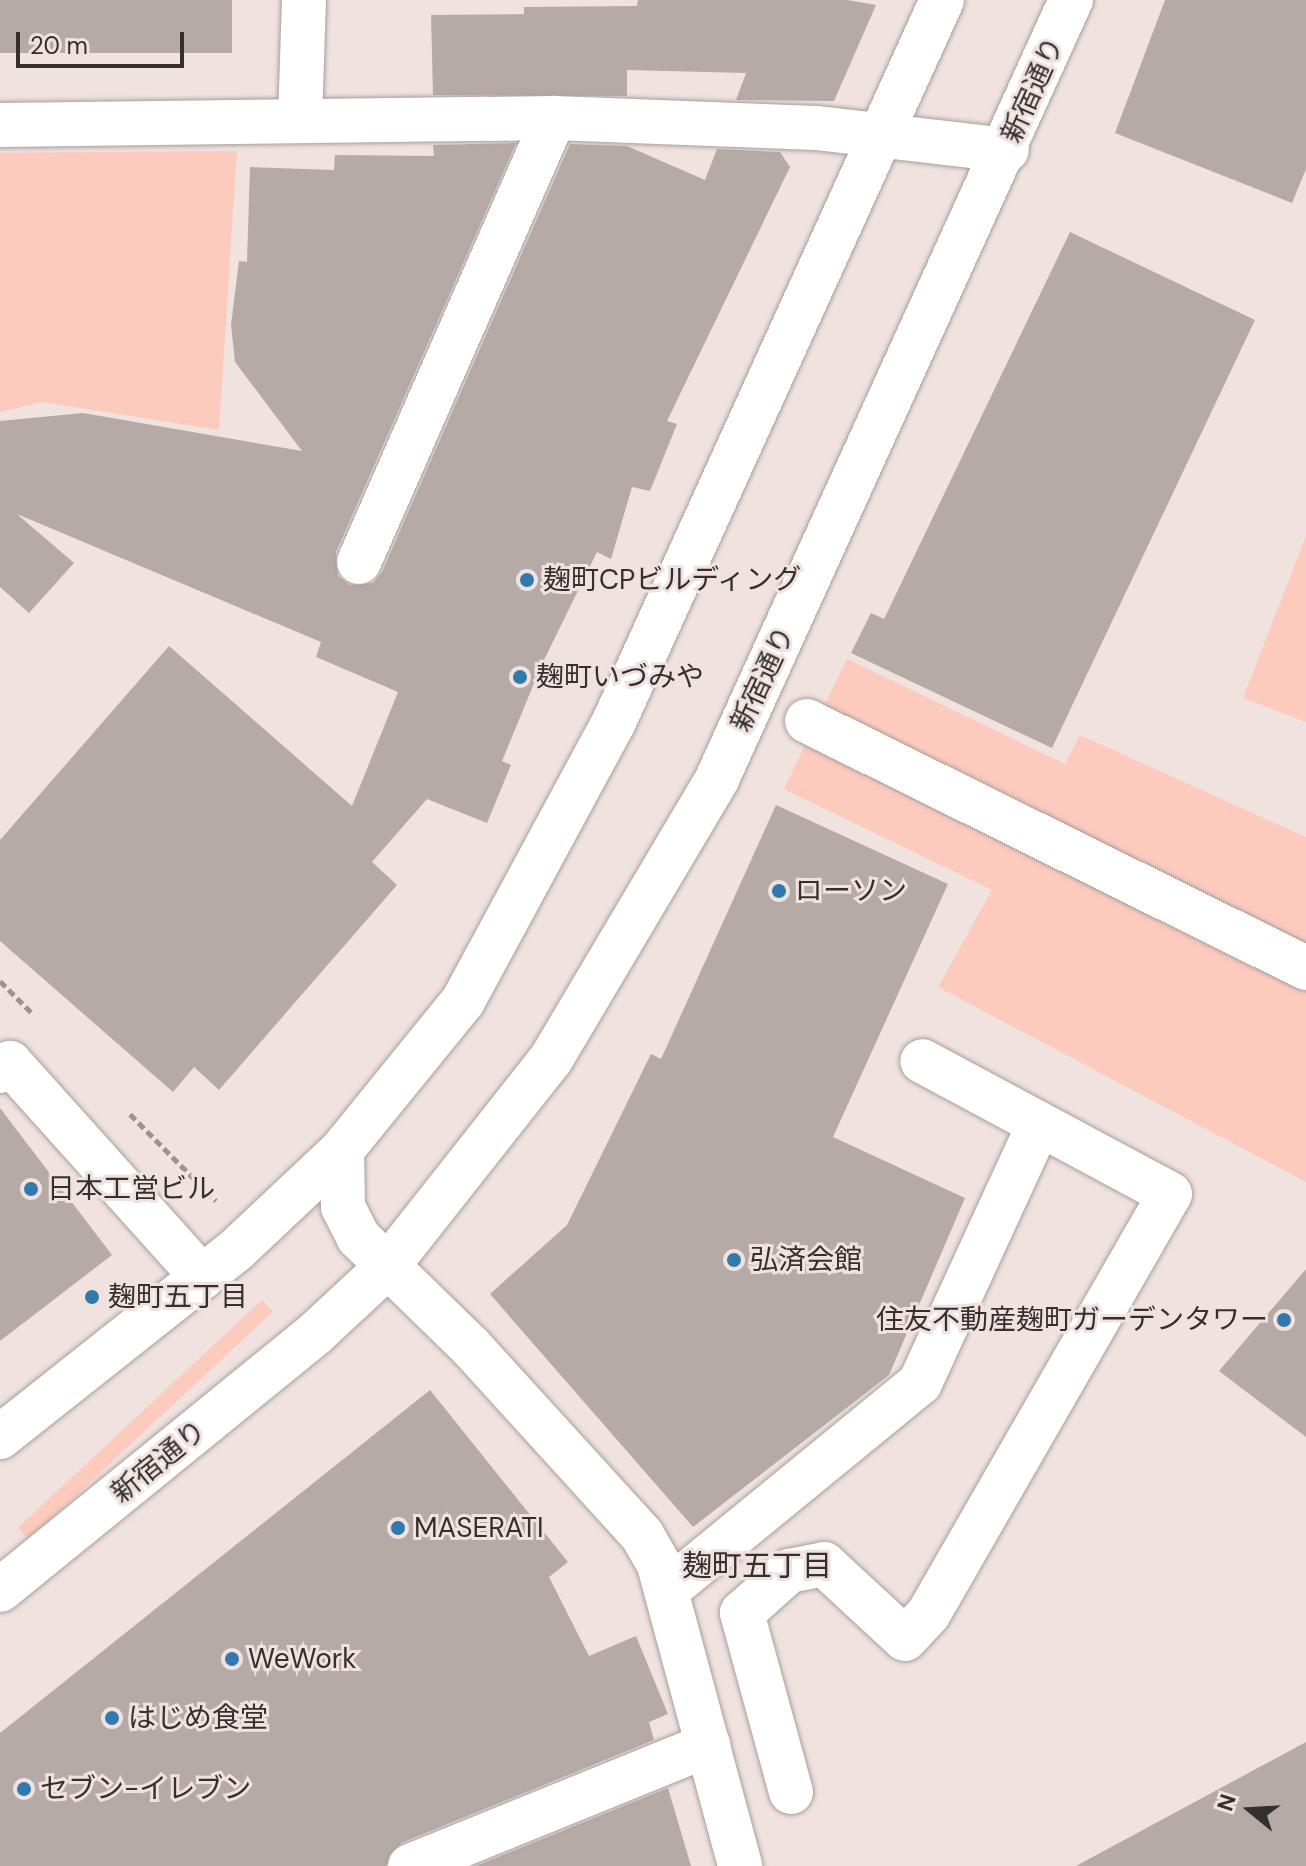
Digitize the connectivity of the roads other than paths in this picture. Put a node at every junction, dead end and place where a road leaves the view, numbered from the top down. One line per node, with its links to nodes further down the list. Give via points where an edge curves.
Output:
1 (304, 0): 5 (main road)
2 (942, 0): 7 (main road)
3 (1071, 0): 8 (main road, 新宿通り)
4 (554, 118): 5 (main road); 7 (main road, via 816,128); 9 (main road)
5 (300, 120): 6 (main road)
6 (0, 125)
7 (883, 138): 8 (main road); 15 (main road, via 540,870 463,1001)
8 (1007, 150): 17 (main road, 新宿通り, via 717,779 551,1059)
9 (359, 562)
10 (807, 721): 11 (main road)
11 (1306, 968)
12 (922, 1061): 14 (main road)
13 (0, 1071): 16 (main road, via 10,1063)
14 (1039, 1124): 20 (main road, via 920,1383); 22 (main road, via 1170,1194 929,1613 905,1639 824,1564 789,1571 742,1613)
15 (342, 1150): 16 (main road); 17 (main road, via 343,1207)
16 (219, 1264): 18 (main road)
17 (386, 1268): 19 (main road, 新宿通り, via 316,1333); 20 (main road, via 471,1347 642,1535)
18 (0, 1437)
19 (0, 1590)
20 (667, 1590): 21 (main road)
21 (708, 1745): 23 (main road); 24 (main road)
22 (791, 1792)
23 (410, 1866)
24 (740, 1866)

